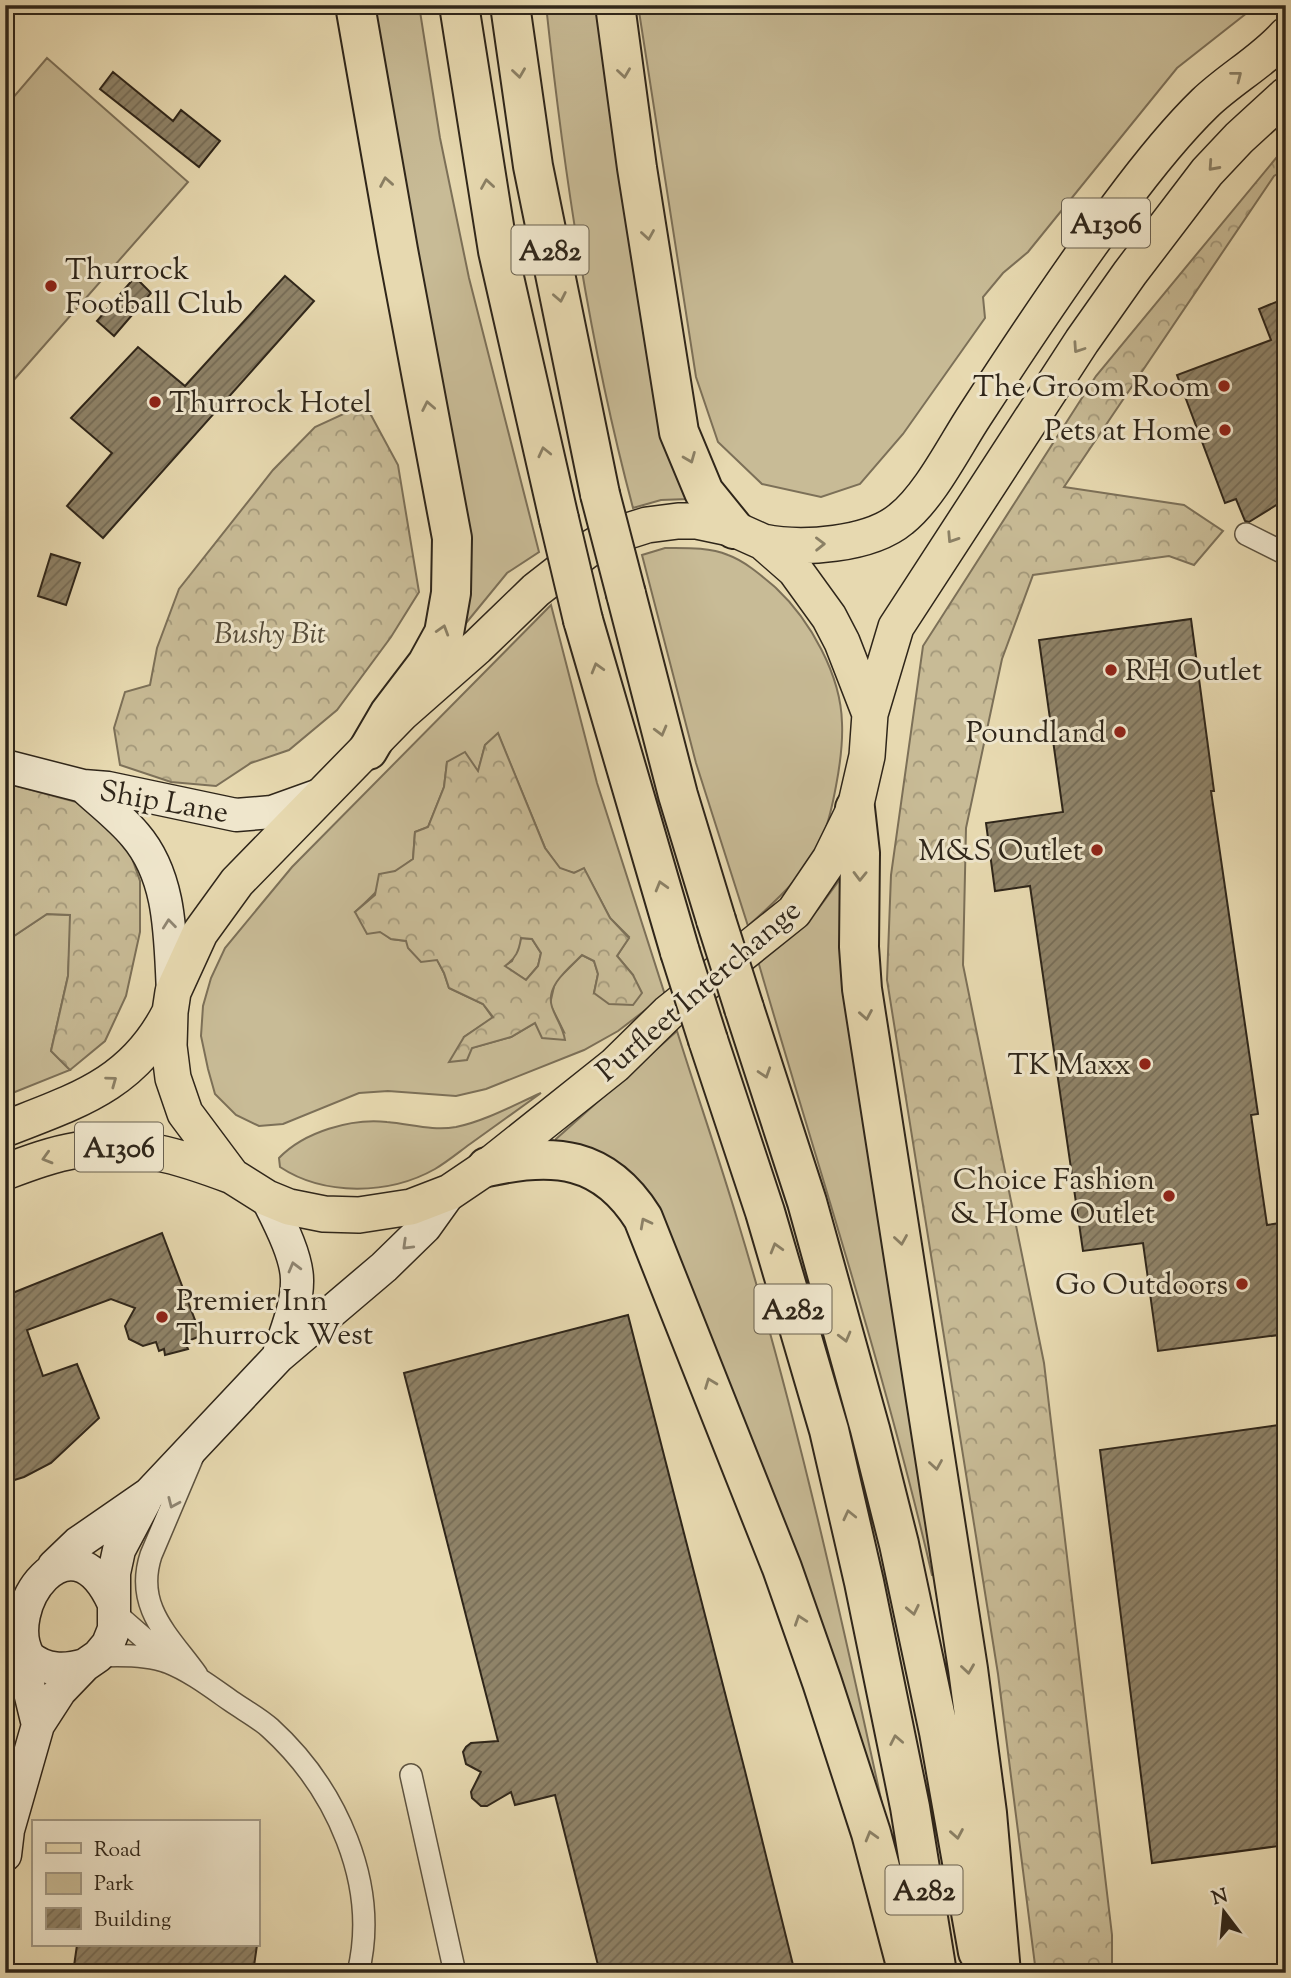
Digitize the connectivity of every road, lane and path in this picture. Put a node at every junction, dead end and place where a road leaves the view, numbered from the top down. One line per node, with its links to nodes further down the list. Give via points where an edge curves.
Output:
1 (355, 5): 11 (highway, one-way to 1, via 444,633 451,593 452,538)
2 (458, 5): 38 (highway, A282, one-way to 2, bridge, via 904,1780 829,1430 765,1212 680,952 583,620 498,251)
3 (510, 5): 39 (highway, A282, one-way to 39, bridge, via 533,166 600,494 678,795 811,1214 870,1429 939,1732)
4 (615, 5): 8 (highway, one-way to 8, via 679,432 704,492)
5 (1286, 35): 8 (main road, A1306, one-way to 5, via 839,544 900,521 920,500 1127,194 1205,104)
6 (1278, 106): 10 (main road, A1306, one-way to 10, via 1207,172 1082,341 896,627)
7 (1245, 534): 9 (street)
8 (749, 535): 10 (main road, Purfleet Interchange, via 795,570 829,617); 11 (main road, Purfleet Interchange, via 696,522 656,524 609,537 536,590)
9 (1286, 554)
10 (870, 714): 15 (main road, Purfleet Interchange, via 867,756)
11 (368, 750): 14 (main road, Purfleet Interchange)
12 (5, 766): 13 (street, Ship Lane)
13 (83, 786): 14 (street, Ship Lane, via 236,815 272,812); 16 (street, Ship Lane, one-way to 13, via 169,919 158,874 136,835)
14 (327, 792): 16 (main road, Purfleet Interchange, via 219,905 200,933)
15 (855, 808): 18 (main road, Purfleet Interchange, via 830,859 794,912 668,1013 615,1065); 40 (highway, one-way to 40, via 862,989 968,1669)
16 (171, 1002): 17 (main road, A1306, one-way to 16, via 108,1084 150,1045); 20 (main road, Purfleet Interchange, via 173,1078 185,1112)
17 (5, 1129)
18 (486, 1167): 21 (main road, Purfleet Interchange); 37 (highway, one-way to 18, via 871,1833 782,1568 643,1218 617,1185 567,1160 526,1159)
19 (5, 1172): 20 (main road, A1306, one-way to 19, via 161,1152 116,1146 78,1150)
20 (232, 1176): 22 (main road, Purfleet Interchange)
21 (450, 1192): 22 (main road, Purfleet Interchange, via 411,1207 359,1216 312,1213); 23 (street, one-way to 23, via 425,1227 384,1267)
22 (267, 1198): 23 (street, one-way to 22, via 298,1279 285,1234)
23 (278, 1357): 24 (street)
24 (200, 1441): 25 (street); 31 (street, one-way to 31, via 151,1555 145,1586 166,1635)
25 (149, 1494): 26 (street, via 78,1543); 27 (street, via 119,1550)
26 (54, 1566): 27 (street, via 69,1565 90,1573 107,1589); 28 (street, via 31,1575 14,1598 10,1626)
27 (114, 1608): 29 (street, via 108,1644); 30 (street)
28 (25, 1654): 29 (street, via 53,1669 69,1670); 32 (street)
29 (92, 1661): 30 (street); 32 (street, via 60,1691)
30 (166, 1662): 31 (street)
31 (201, 1681): 35 (street, via 268,1727 295,1752 340,1822 356,1867 362,1910)
32 (38, 1726): 34 (street)
33 (411, 1775): 36 (street)
34 (5, 1855)
35 (358, 1973)
36 (455, 1973)
37 (908, 1973)
38 (937, 1973)
39 (982, 1973)
40 (1001, 1973)

